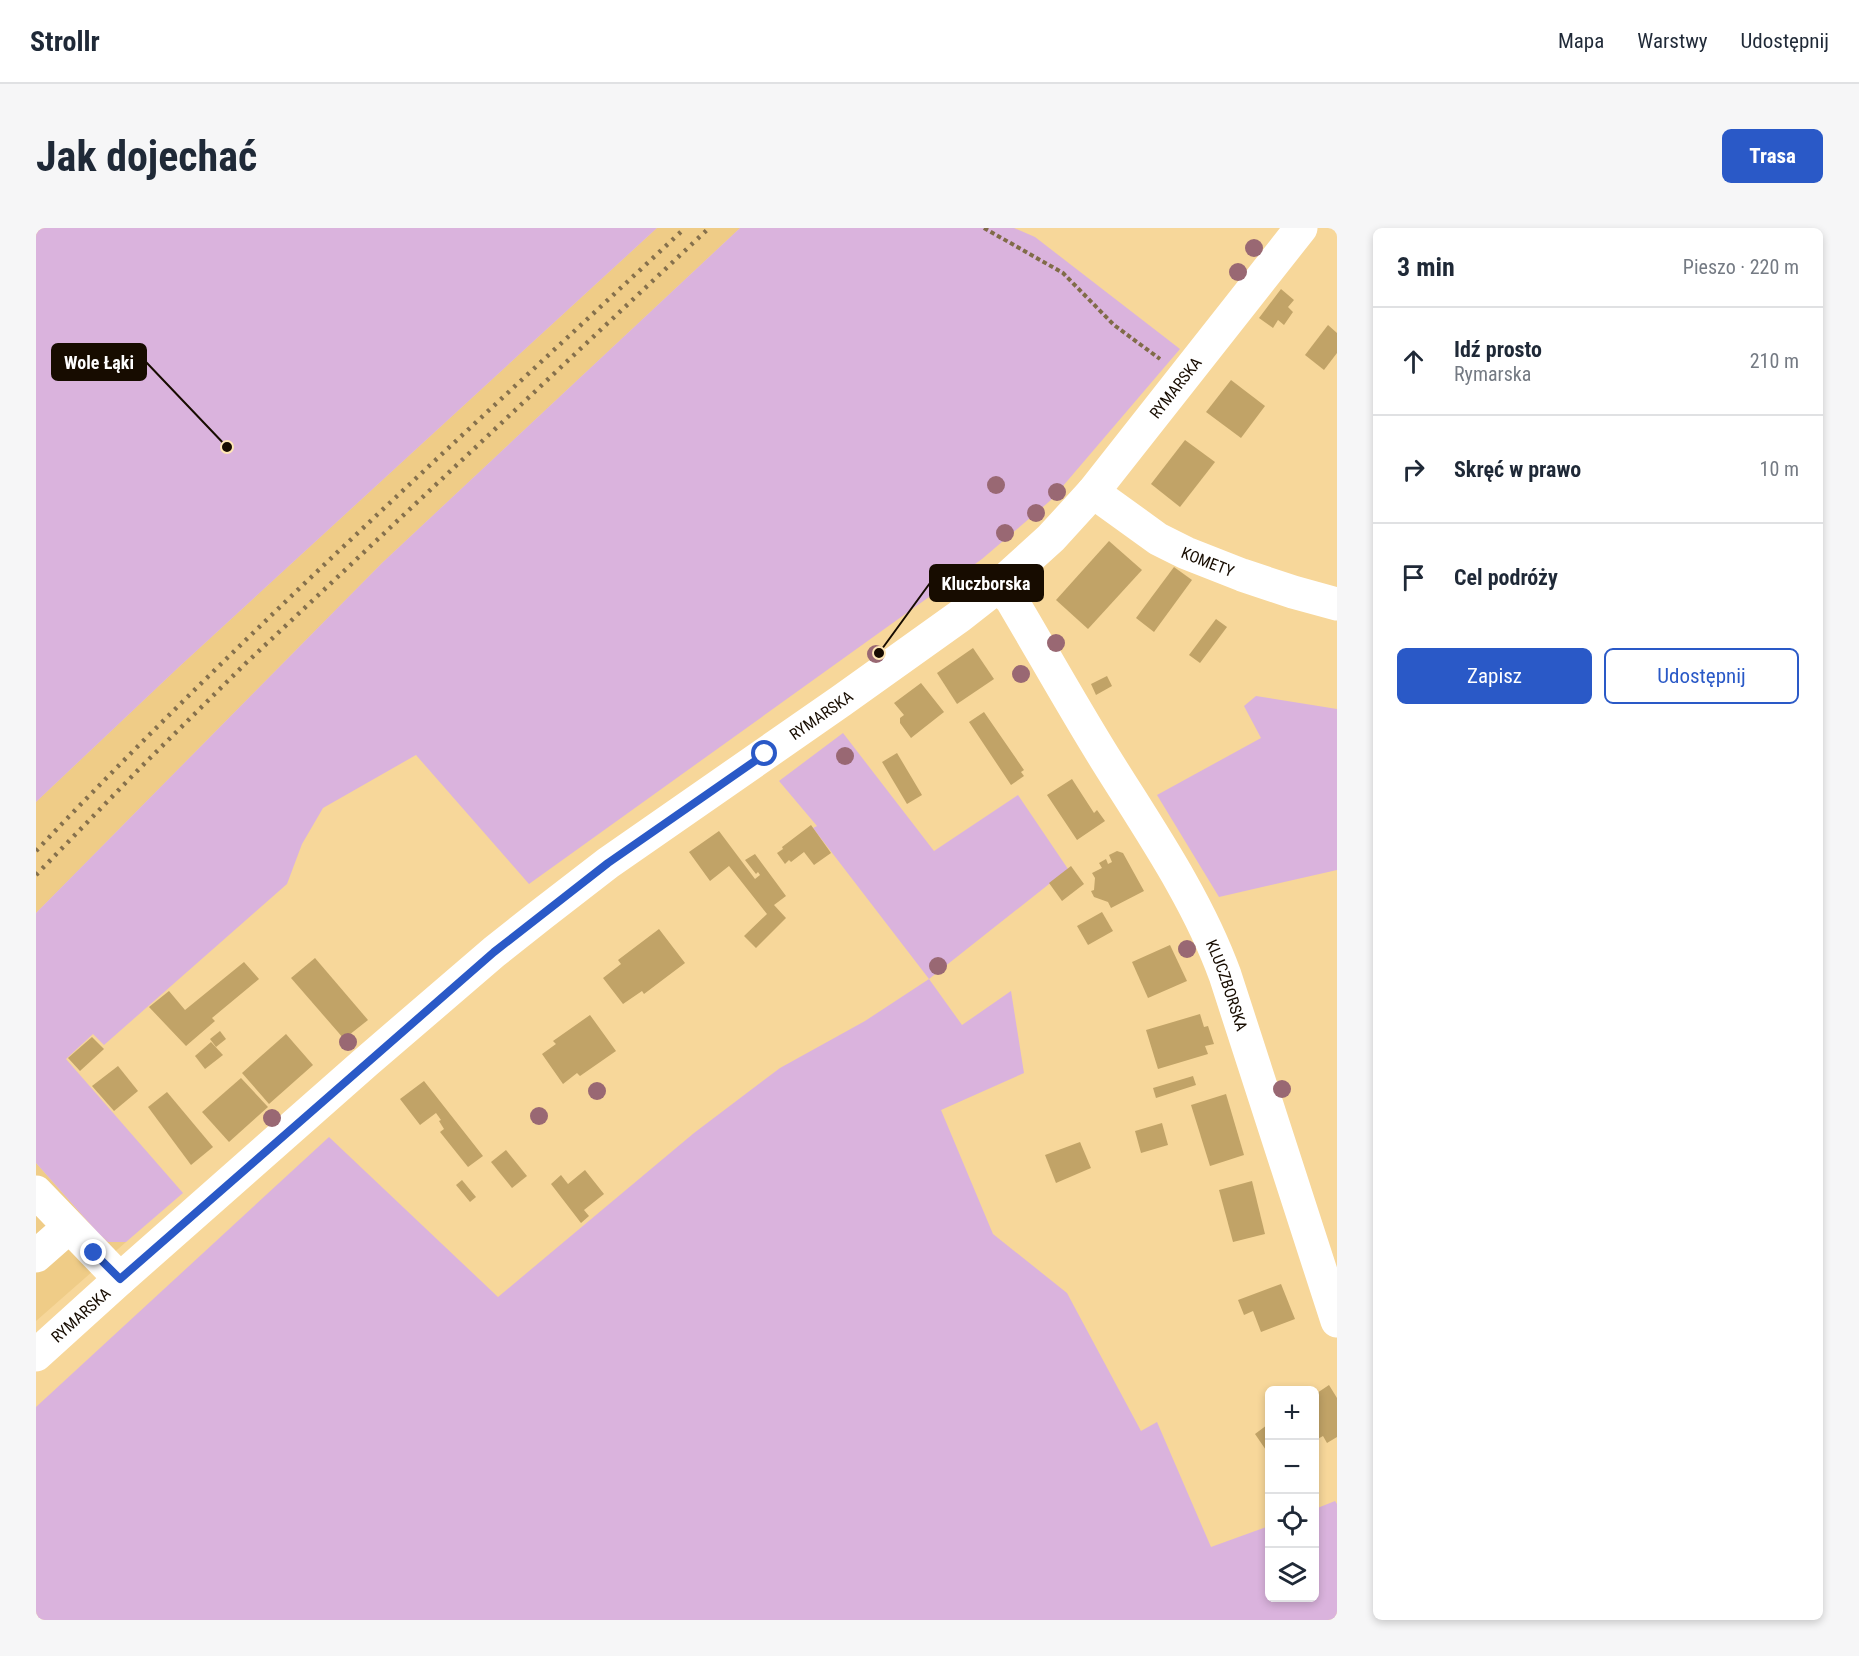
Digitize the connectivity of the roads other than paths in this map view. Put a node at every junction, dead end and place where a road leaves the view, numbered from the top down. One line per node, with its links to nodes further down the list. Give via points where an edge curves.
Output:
1 (1301, 228): 2 (main road, RYMARSKA)
2 (1092, 492): 3 (main road, RYMARSKA, via 1051,538); 4 (main road, KOMETY, via 1158,539 1186,553)
3 (997, 587): 8 (main road, RYMARSKA, via 542,914); 9 (main road, KLUCZBORSKA, via 1011,599 1156,840 1190,898 1220,962)
4 (1337, 604)
5 (36, 1192): 6 (main road)
6 (69, 1227): 7 (main road); 8 (main road)
7 (36, 1256)
8 (120, 1279): 10 (main road, RYMARSKA)
9 (1337, 1321)
10 (36, 1355)

